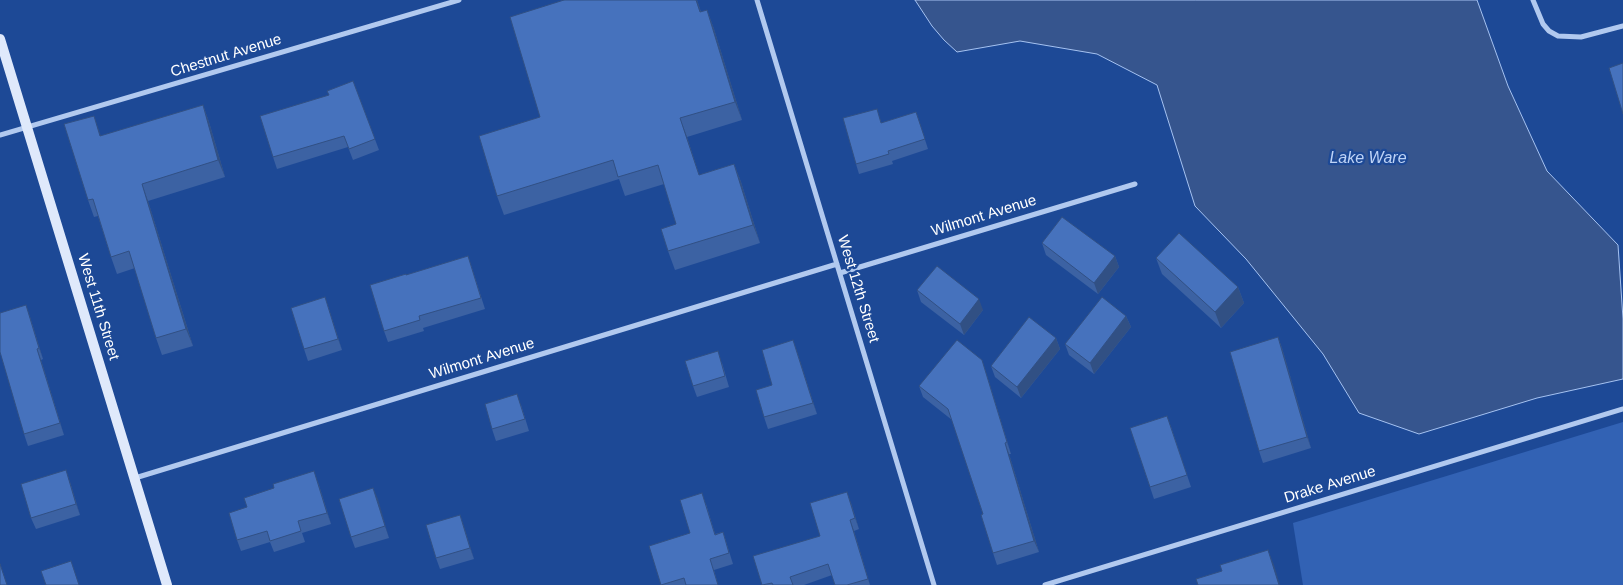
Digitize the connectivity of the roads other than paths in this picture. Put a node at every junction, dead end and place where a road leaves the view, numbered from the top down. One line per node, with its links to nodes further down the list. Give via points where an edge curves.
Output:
1 (459, 0): 4 (street, Chestnut Avenue)
2 (757, 0): 10 (street, West 12th Street)
3 (1533, 0): 5 (street, via 1542,24 1558,36 1581,37)
4 (447, 2): 7 (street, Chestnut Avenue)
5 (1623, 26)
6 (0, 39): 7 (main road, West 11th Street)
7 (27, 127): 8 (street, Chestnut Avenue); 13 (main road, West 11th Street)
8 (0, 135)
9 (1135, 184): 11 (street, Wilmont Avenue)
10 (837, 264): 11 (street, West 12th Street); 13 (street, Wilmont Avenue)
11 (840, 273): 15 (street, West 12th Street)
12 (1623, 409): 16 (street, Drake Avenue)
13 (135, 478): 14 (main road, West 11th Street)
14 (167, 585)
15 (934, 585)
16 (1045, 585)

